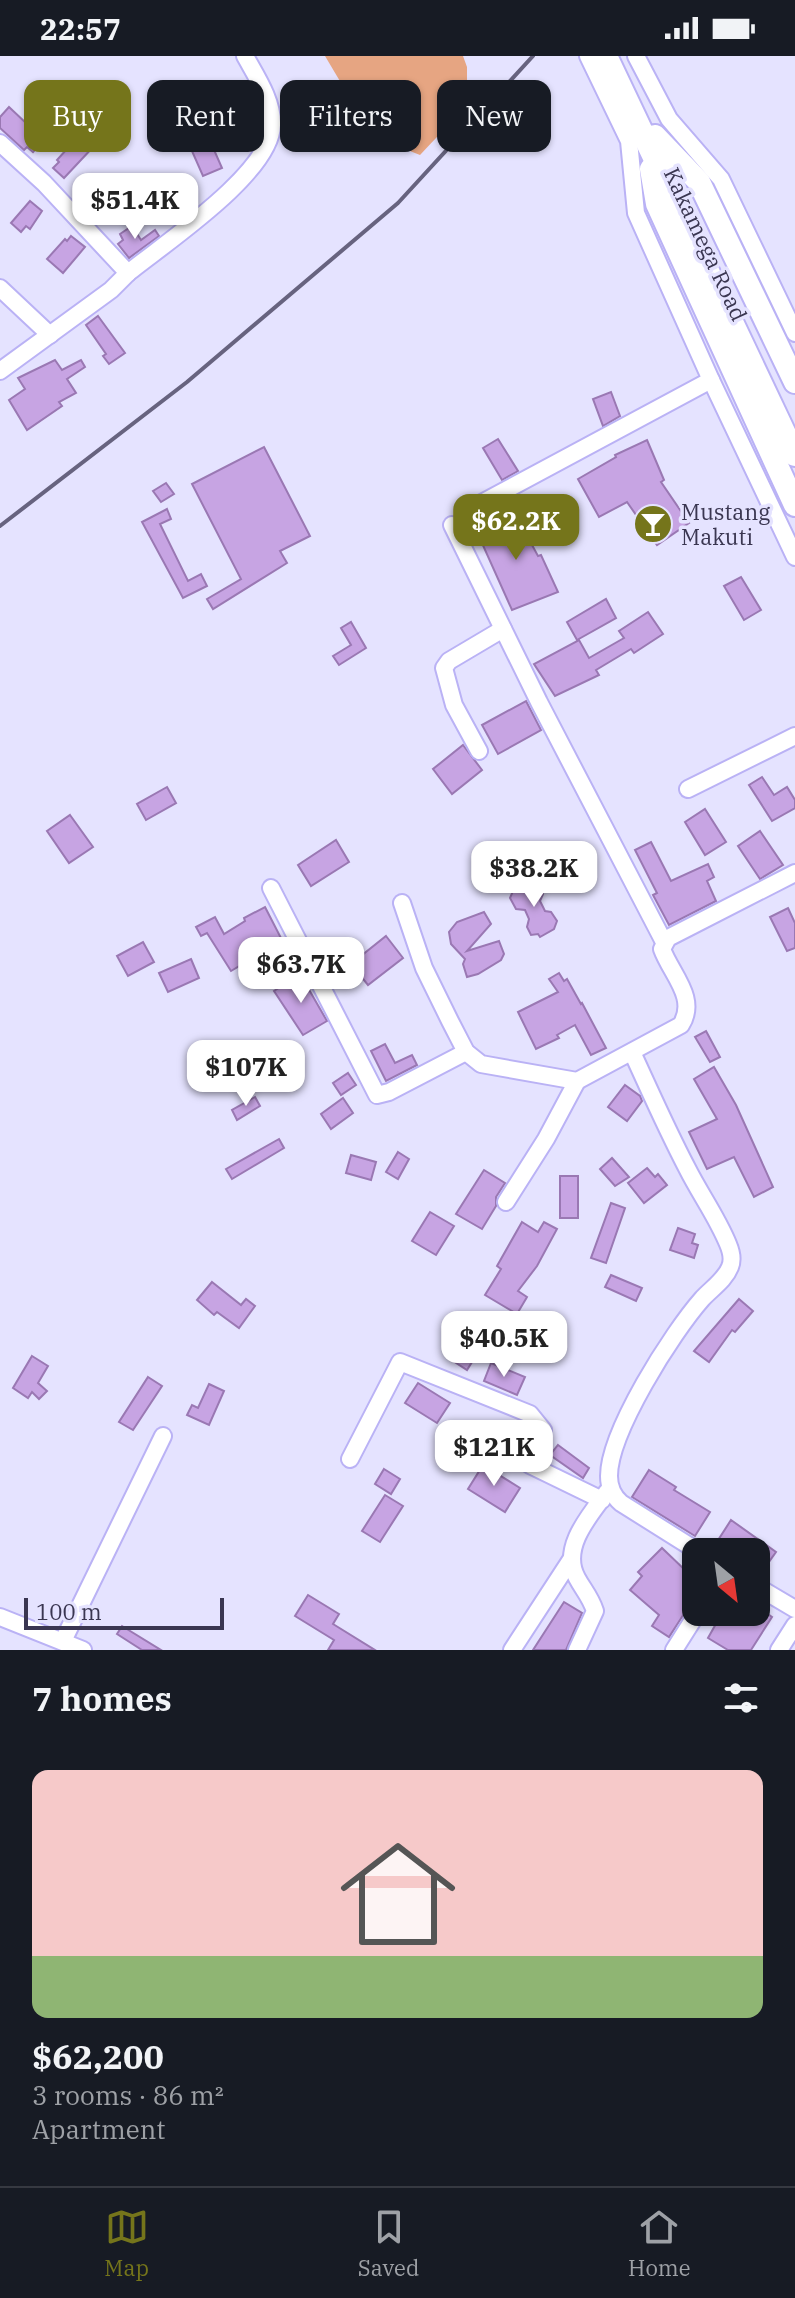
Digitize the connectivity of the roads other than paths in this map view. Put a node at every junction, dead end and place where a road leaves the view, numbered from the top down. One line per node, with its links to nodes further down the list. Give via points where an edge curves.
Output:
1 (245, 56): 8 (street, via 269,104 272,126 261,156 243,180)
2 (588, 56): 13 (street, via 629,141 636,213)
3 (606, 56): 6 (highway)
4 (617, 56): 6 (highway, Kakamega Road)
5 (636, 56): 10 (street, via 669,119 721,179)
6 (651, 138): 14 (highway, via 699,182); 15 (highway, Kakamega Road); 16 (highway); 17 (highway, via 657,204)
7 (0, 143): 8 (street)
8 (128, 273): 11 (street)
9 (0, 288): 11 (street)
10 (795, 333)
11 (50, 335): 12 (street)
12 (0, 371)
13 (711, 380): 18 (street); 20 (street)
14 (795, 382)
15 (795, 433)
16 (795, 455)
17 (795, 505)
18 (476, 506)
19 (452, 525): 21 (street)
20 (795, 557)
21 (503, 629): 23 (street, via 444,668 454,705); 28 (street)
22 (795, 736): 24 (street)
23 (479, 751)
24 (688, 789)
25 (795, 873): 28 (street)
26 (271, 888): 29 (street, via 377,1095)
27 (402, 903): 29 (street, via 424,968)
28 (664, 942): 30 (street, via 664,954 687,999 686,1017)
29 (466, 1052): 31 (street, via 481,1064)
30 (632, 1052): 31 (street); 35 (street, via 723,1234 731,1265 663,1352 634,1403 611,1464)
31 (577, 1081): 32 (street)
32 (506, 1202)
33 (163, 1436): 43 (street)
34 (350, 1459): 35 (street, via 400,1362 530,1414 543,1430 530,1465)
35 (606, 1494): 36 (street); 37 (street, via 579,1531)
36 (682, 1541)
37 (572, 1558): 45 (street); 46 (street, via 575,1576 595,1611)
38 (770, 1594): 39 (street)
39 (795, 1609)
40 (0, 1617): 43 (street)
41 (795, 1625): 48 (street)
42 (689, 1626): 47 (street)
43 (63, 1641): 44 (street)
44 (83, 1650)
45 (512, 1650)
46 (577, 1650)
47 (674, 1650)
48 (779, 1650)

